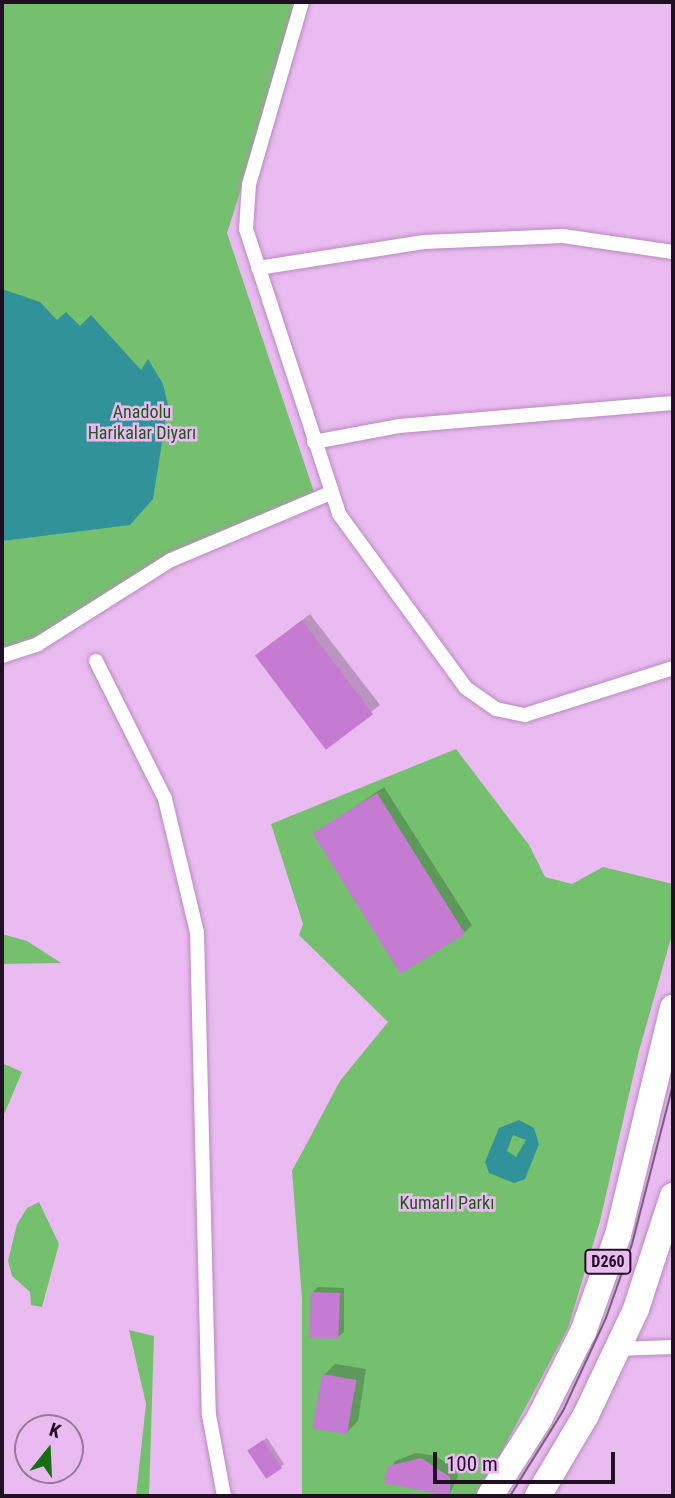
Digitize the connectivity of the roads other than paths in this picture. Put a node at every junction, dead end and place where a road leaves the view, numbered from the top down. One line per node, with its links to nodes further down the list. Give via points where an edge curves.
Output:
1 (302, 2): 3 (street, via 247,192 246,229)
2 (673, 252): 3 (street, via 563,236 424,242)
3 (258, 268): 5 (street)
4 (673, 403): 5 (street, via 399,426)
5 (314, 442): 6 (street)
6 (330, 493): 7 (street, via 171,560 38,643); 9 (street, via 339,514 466,688 487,705 525,715)
7 (2, 656)
8 (96, 662): 14 (street, via 164,799 194,913 209,1415)
9 (673, 668)
10 (673, 1008): 15 (highway, D260, via 618,1235 583,1332 538,1419)
11 (673, 1196): 13 (highway, D260, via 636,1309)
12 (673, 1347): 13 (street)
13 (617, 1349): 16 (highway, D260, via 586,1415)
14 (224, 1496)
15 (490, 1496)
16 (538, 1496)

